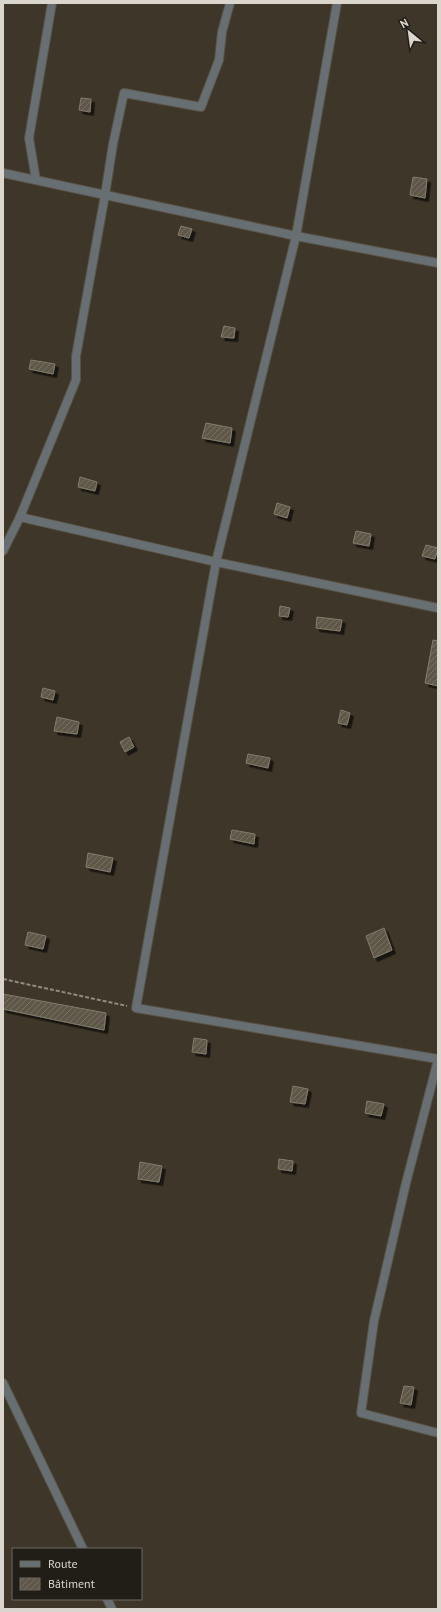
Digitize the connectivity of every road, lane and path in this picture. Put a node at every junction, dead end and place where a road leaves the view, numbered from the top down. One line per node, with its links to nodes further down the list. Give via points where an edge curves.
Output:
1 (52, 3): 5 (street, via 30,138)
2 (230, 3): 6 (street, via 222,32 219,60 201,107 124,93)
3 (337, 3): 7 (street)
4 (3, 173): 5 (street)
5 (36, 180): 6 (street)
6 (106, 195): 7 (street); 9 (street, via 76,356 76,380)
7 (296, 236): 8 (street); 11 (street)
8 (438, 263)
9 (20, 517): 10 (street); 11 (street)
10 (3, 551)
11 (216, 562): 12 (street); 14 (street)
12 (438, 608)
13 (3, 979): 14 (path)
14 (136, 1008): 15 (street)
15 (438, 1059): 17 (street, via 374,1321 361,1413)
16 (3, 1383): 18 (street)
17 (438, 1433)
18 (83, 1548)
19 (108, 1600): 20 (street)
20 (112, 1609)

